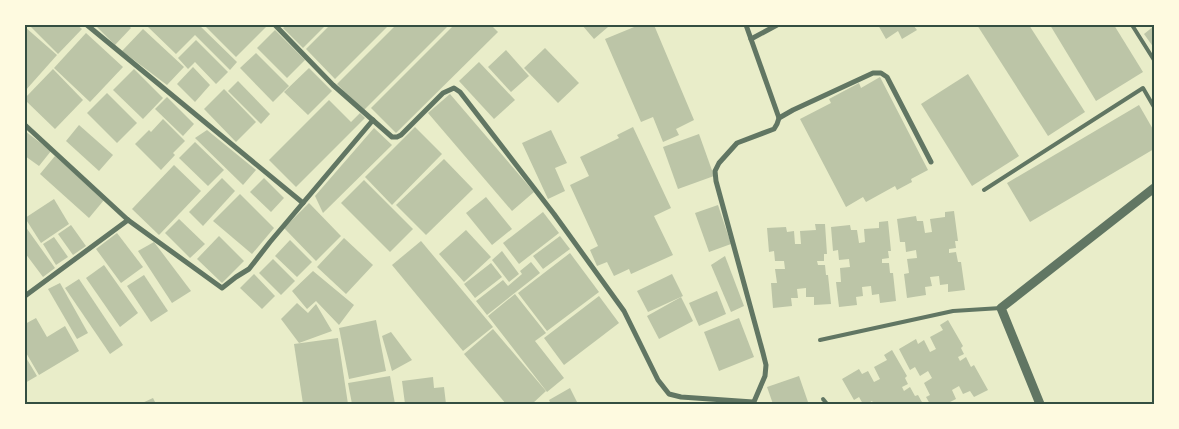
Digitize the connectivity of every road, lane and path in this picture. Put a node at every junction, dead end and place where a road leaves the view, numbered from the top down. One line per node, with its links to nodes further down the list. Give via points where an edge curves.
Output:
1 (87, 25): 15 (street)
2 (275, 25): 10 (street, via 332,85)
3 (746, 25): 6 (street)
4 (777, 25): 6 (street)
5 (1132, 25): 7 (lane)
6 (751, 39): 9 (street)
7 (1154, 60)
8 (1154, 107): 14 (lane, via 1143,88)
9 (779, 118): 12 (street, via 881,72 887,77); 21 (street, via 774,129 737,142 715,171 766,365 765,376)
10 (373, 120): 15 (street); 21 (street, via 396,137 444,93 454,88 460,92 624,311 658,380 669,394)
11 (25, 125): 16 (street)
12 (931, 162)
13 (1154, 188): 18 (street)
14 (984, 190)
15 (303, 203): 16 (street, via 249,269 222,288)
16 (128, 220): 17 (street)
17 (25, 296)
18 (1001, 308): 19 (lane, via 953,311); 23 (street)
19 (820, 340)
20 (823, 399): 22 (lane)
21 (753, 403)
22 (827, 404)
23 (1040, 404)

